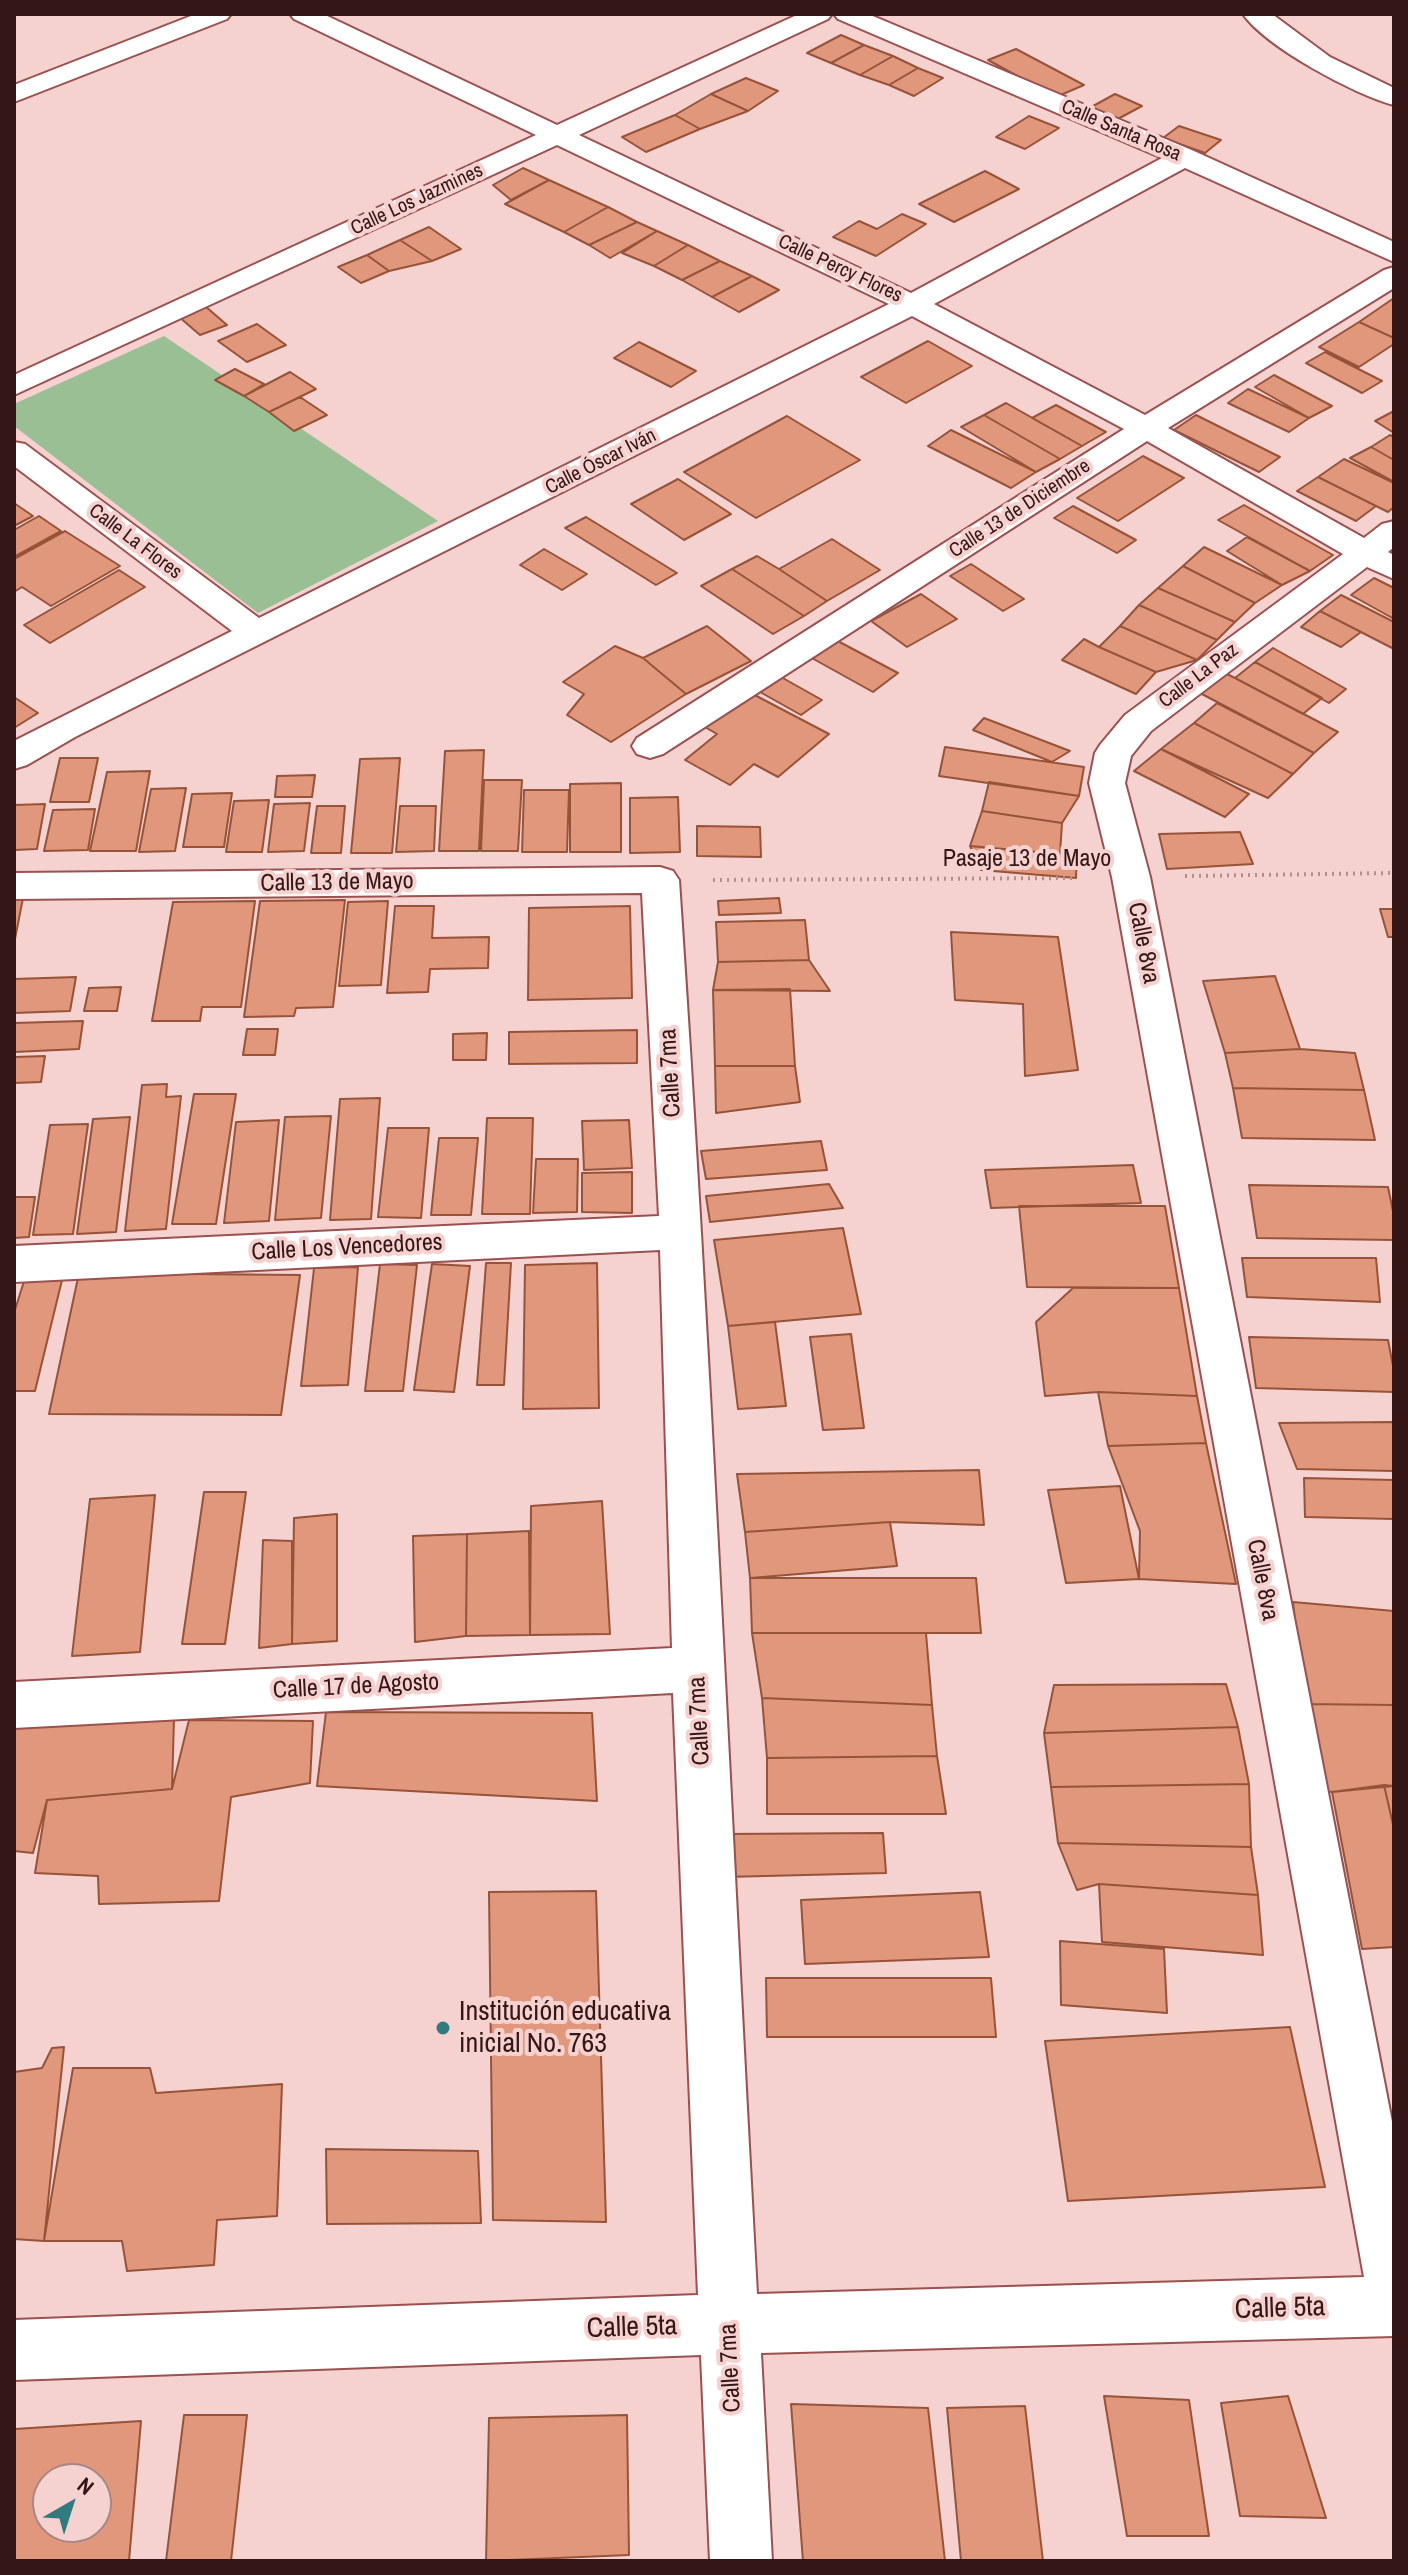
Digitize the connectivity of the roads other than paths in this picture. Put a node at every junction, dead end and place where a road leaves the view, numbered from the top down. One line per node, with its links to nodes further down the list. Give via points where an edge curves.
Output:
1 (218, 14): 6 (street)
2 (303, 14): 8 (street, Calle Percy Flores)
3 (819, 14): 8 (street, Calle Los Jazmines)
4 (847, 14): 9 (street, Calle Santa Rosa)
5 (1256, 14): 7 (street, via 1324,67)
6 (14, 94)
7 (1394, 97)
8 (557, 136): 12 (street, Calle Percy Flores); 13 (street, Calle Los Jazmines)
9 (1184, 157): 10 (street, Calle Santa Rosa); 12 (street, Calle Óscar Iván)
10 (1394, 253)
11 (1394, 276): 14 (street, Calle 13 de Diciembre)
12 (912, 304): 14 (street, Calle Percy Flores); 19 (street, Calle Óscar Iván)
13 (14, 386)
14 (1146, 428): 17 (street, Calle Percy Flores); 20 (street, Calle 13 de Diciembre)
15 (14, 451): 19 (street, Calle La Flores)
16 (1394, 531): 17 (street, Calle La Paz)
17 (1363, 552): 18 (street, Calle Percy Flores); 22 (street, Calle La Paz, via 1138,723 1113,753 1107,783)
18 (1394, 569)
19 (256, 632): 21 (street, Calle Óscar Iván)
20 (650, 746)
21 (14, 757)
22 (1131, 877): 29 (street, Calle 8va)
23 (660, 880): 24 (street, Calle 13 de Mayo); 25 (street, Calle 7ma)
24 (14, 886)
25 (681, 1232): 26 (street, Calle Los Vencedores); 27 (street, Calle 7ma)
26 (14, 1264)
27 (697, 1669): 28 (street, Calle 17 de Agosto); 31 (street, Calle 7ma)
28 (14, 1705)
29 (1394, 2283)
30 (1394, 2306): 31 (street, Calle 5ta)
31 (729, 2324): 32 (street, Calle 5ta); 33 (street, Calle 7ma)
32 (14, 2350)
33 (741, 2561)

